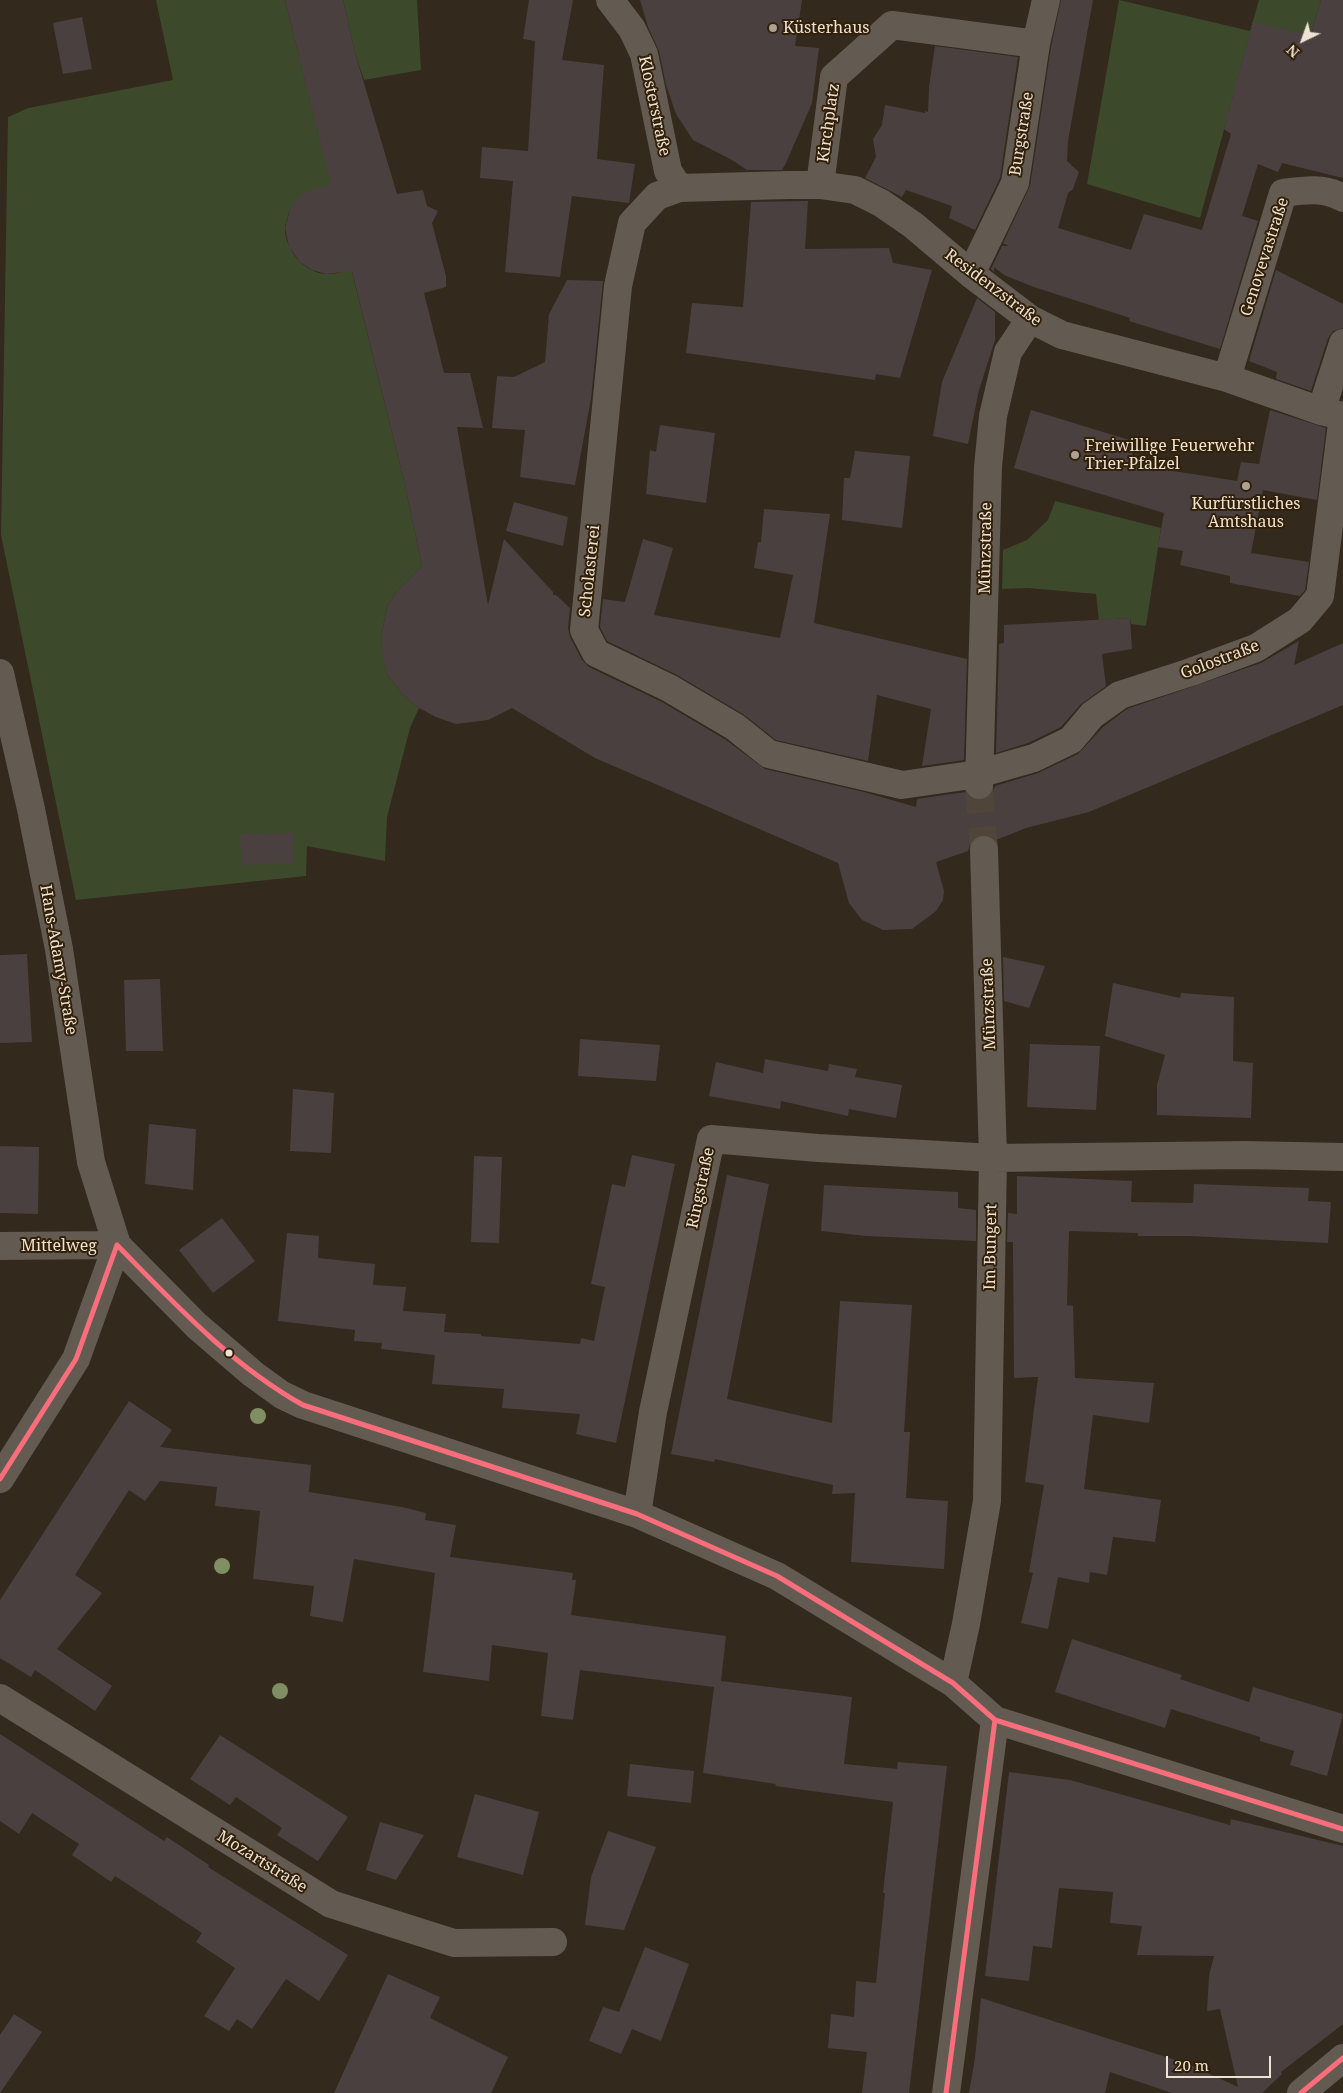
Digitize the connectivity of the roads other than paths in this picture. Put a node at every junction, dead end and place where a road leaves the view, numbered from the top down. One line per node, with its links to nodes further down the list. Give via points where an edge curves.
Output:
1 (610, 0): 5 (street, Klosterstraße, via 632,29 644,54 668,171)
2 (1046, 0): 3 (street, Burgstraße)
3 (1036, 44): 4 (street, Kirchplatz, via 892,26 834,77); 7 (street, Burgstraße, via 1015,183)
4 (820, 185): 5 (street, Residenzstraße); 7 (street, Residenzstraße, via 855,190 881,204 913,225)
5 (679, 188): 13 (street, Scholasterei, via 657,196 632,223 618,286 584,630 588,638 596,652 677,692 735,727 769,754 902,785)
6 (1343, 198): 10 (street, Genovevastraße, via 1331,191 1283,192)
7 (971, 274): 8 (street, Residenzstraße)
8 (1030, 318): 10 (street, Residenzstraße, via 1062,335); 13 (street, Münzstraße, via 1008,352 993,416 988,467)
9 (1343, 342): 11 (street)
10 (1227, 378): 11 (street, Residenzstraße)
11 (1336, 415): 13 (street, Golostraße, via 1320,596 1300,620 1256,648 1120,695 1092,714 1071,740)
12 (0, 673): 17 (street, Hans-Adamy-Straße, via 59,949 91,1162)
13 (979, 780)
14 (984, 850): 16 (street, Münzstraße)
15 (1343, 1157): 16 (street)
16 (993, 1158): 20 (street, Ringstraße, via 711,1139 653,1412); 21 (street, Im Bungert, via 987,1502)
17 (117, 1245): 18 (street, Mittelweg); 19 (street, via 76,1358); 20 (street, via 197,1326 282,1395 303,1405)
18 (0, 1246)
19 (0, 1479)
20 (637, 1514): 21 (street, via 776,1576)
21 (953, 1683): 23 (street)
22 (0, 1698): 25 (street, Mozartstraße, via 331,1904 454,1943)
23 (995, 1720): 24 (street); 27 (street)
24 (1343, 1829)
25 (553, 1942)
26 (1343, 2058): 28 (street)
27 (946, 2093)
28 (1301, 2093)

